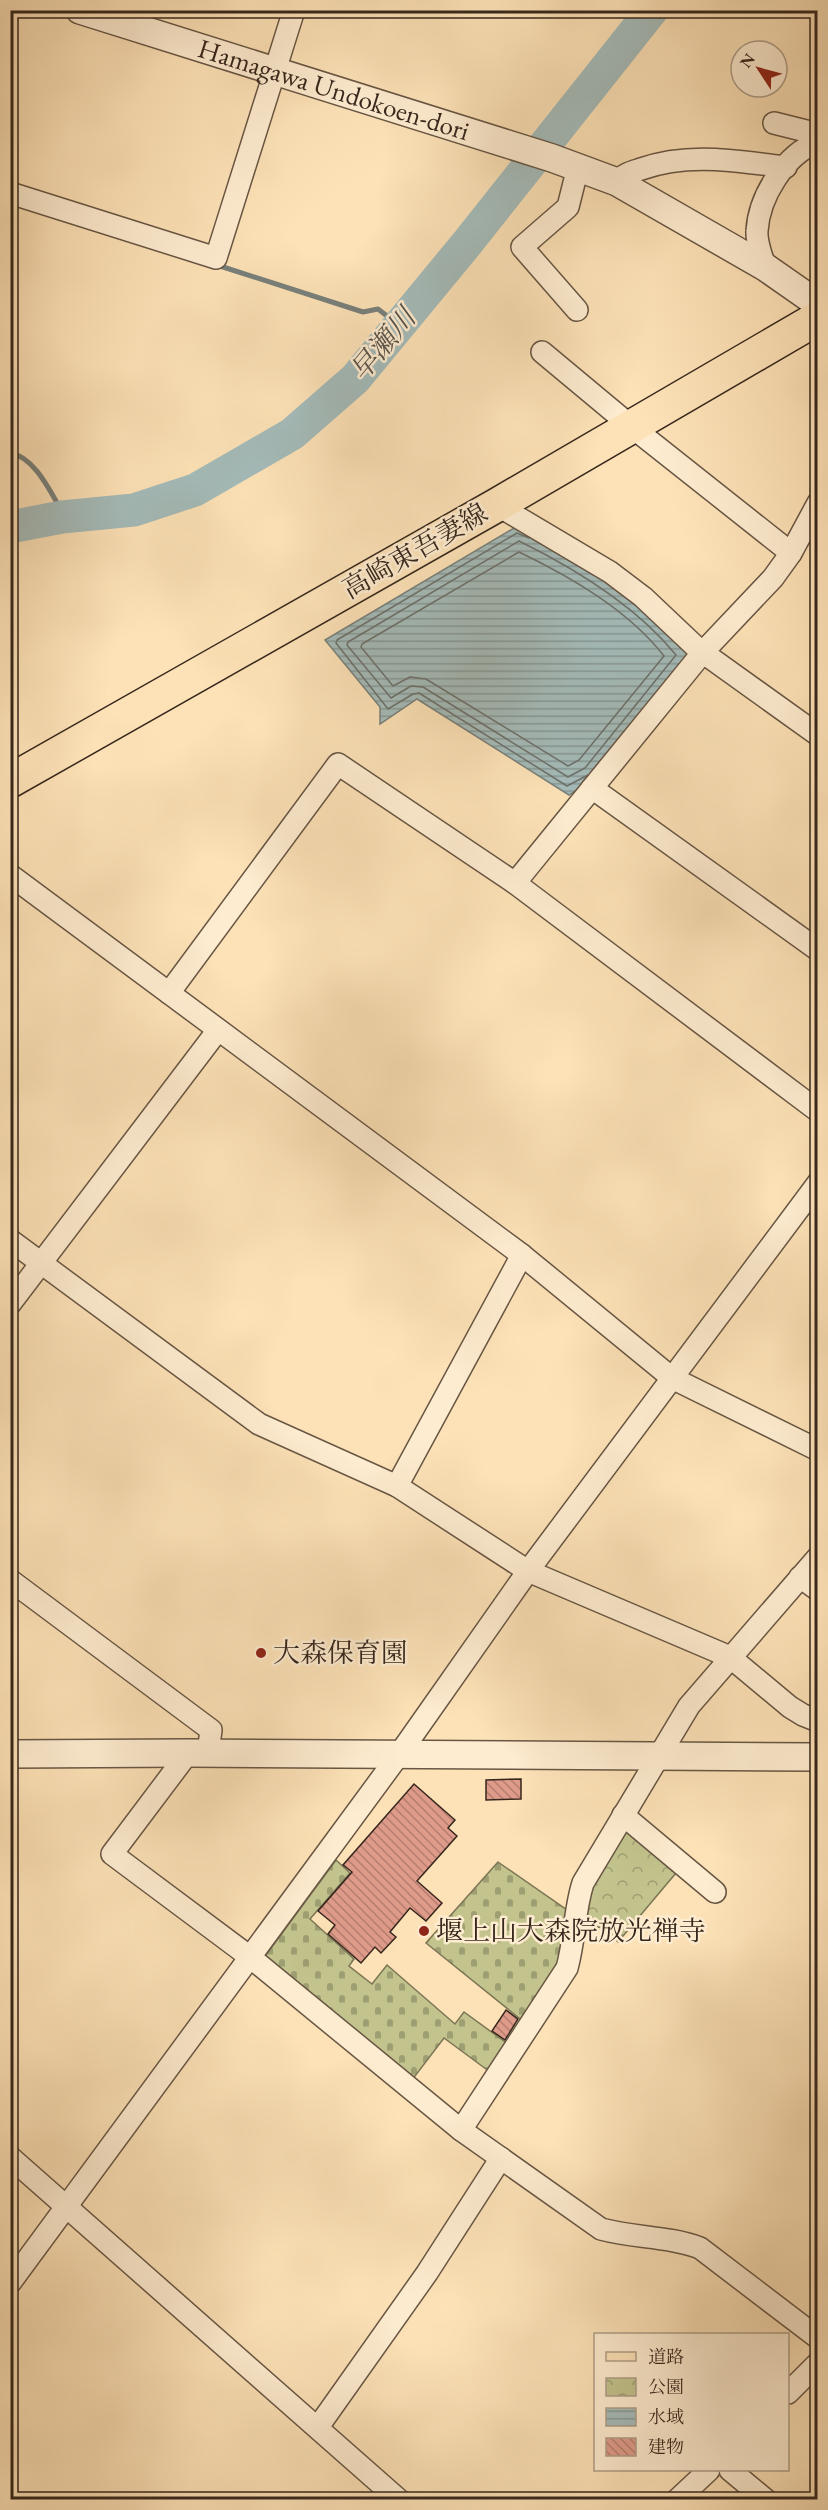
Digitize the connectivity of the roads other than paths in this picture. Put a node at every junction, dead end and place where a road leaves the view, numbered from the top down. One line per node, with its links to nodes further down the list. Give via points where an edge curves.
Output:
1 (80, 10): 3 (street, Hamagawa Undokoen-dori)
2 (294, 10): 3 (street)
3 (275, 71): 7 (street, Hamagawa Undokoen-dori); 10 (street, via 216,258)
4 (774, 123): 5 (street)
5 (818, 134)
6 (818, 142): 8 (street, via 809,145)
7 (578, 167): 9 (street); 13 (street, via 568,207 522,247)
8 (786, 167): 9 (street, via 682,158); 11 (street, via 765,197 759,215 756,233)
9 (616, 182): 11 (street)
10 (10, 193)
11 (765, 267): 12 (street)
12 (818, 304)
13 (577, 310)
14 (818, 318): 16 (main road, 高崎東吾妻線)
15 (542, 352): 16 (street)
16 (632, 427): 18 (main road, 高崎東吾妻線); 19 (street)
17 (818, 503): 19 (street)
18 (496, 505): 20 (street, via 610,572); 22 (main road, 高崎東吾妻線)
19 (791, 553): 20 (street)
20 (703, 652): 21 (street); 23 (street)
21 (818, 735)
22 (10, 781)
23 (592, 788): 25 (street); 26 (street)
24 (10, 875): 27 (street)
25 (515, 883): 27 (street, via 338,764); 29 (street)
26 (818, 950)
27 (169, 993): 28 (street)
28 (218, 1030): 32 (street); 33 (street)
29 (818, 1111)
30 (818, 1183): 35 (street)
31 (10, 1240): 33 (street)
32 (522, 1255): 35 (street); 37 (street)
33 (41, 1263): 34 (street); 37 (street, via 259,1424)
34 (10, 1304)
35 (672, 1378): 36 (street); 39 (street)
36 (818, 1450)
37 (397, 1486): 39 (street)
38 (818, 1557): 40 (street)
39 (528, 1571): 43 (street); 48 (street)
40 (801, 1577): 42 (street); 43 (street)
41 (10, 1580): 45 (street, via 211,1730)
42 (818, 1590)
43 (730, 1657): 44 (street, via 790,1707); 47 (street, via 689,1706)
44 (818, 1721)
45 (198, 1753): 46 (street); 48 (street); 52 (street, via 112,1854)
46 (10, 1755)
47 (660, 1755): 48 (street); 49 (street); 50 (street)
48 (398, 1756): 52 (street)
49 (818, 1757)
50 (623, 1815): 51 (street); 53 (street, via 577,1899 573,1949 567,1968)
51 (715, 1892)
52 (250, 1957): 53 (street); 56 (street)
53 (462, 2130): 55 (street)
54 (10, 2157): 56 (street)
55 (501, 2158): 58 (street, via 601,2229 680,2241 700,2248); 61 (street, via 427,2273)
56 (66, 2208): 57 (street); 61 (street)
57 (10, 2283)
58 (818, 2338)
59 (818, 2363): 60 (street)
60 (789, 2392)
61 (318, 2427): 64 (street)
62 (707, 2471): 65 (street)
63 (732, 2471): 66 (street)
64 (399, 2499)
65 (677, 2499)
66 (766, 2499)

